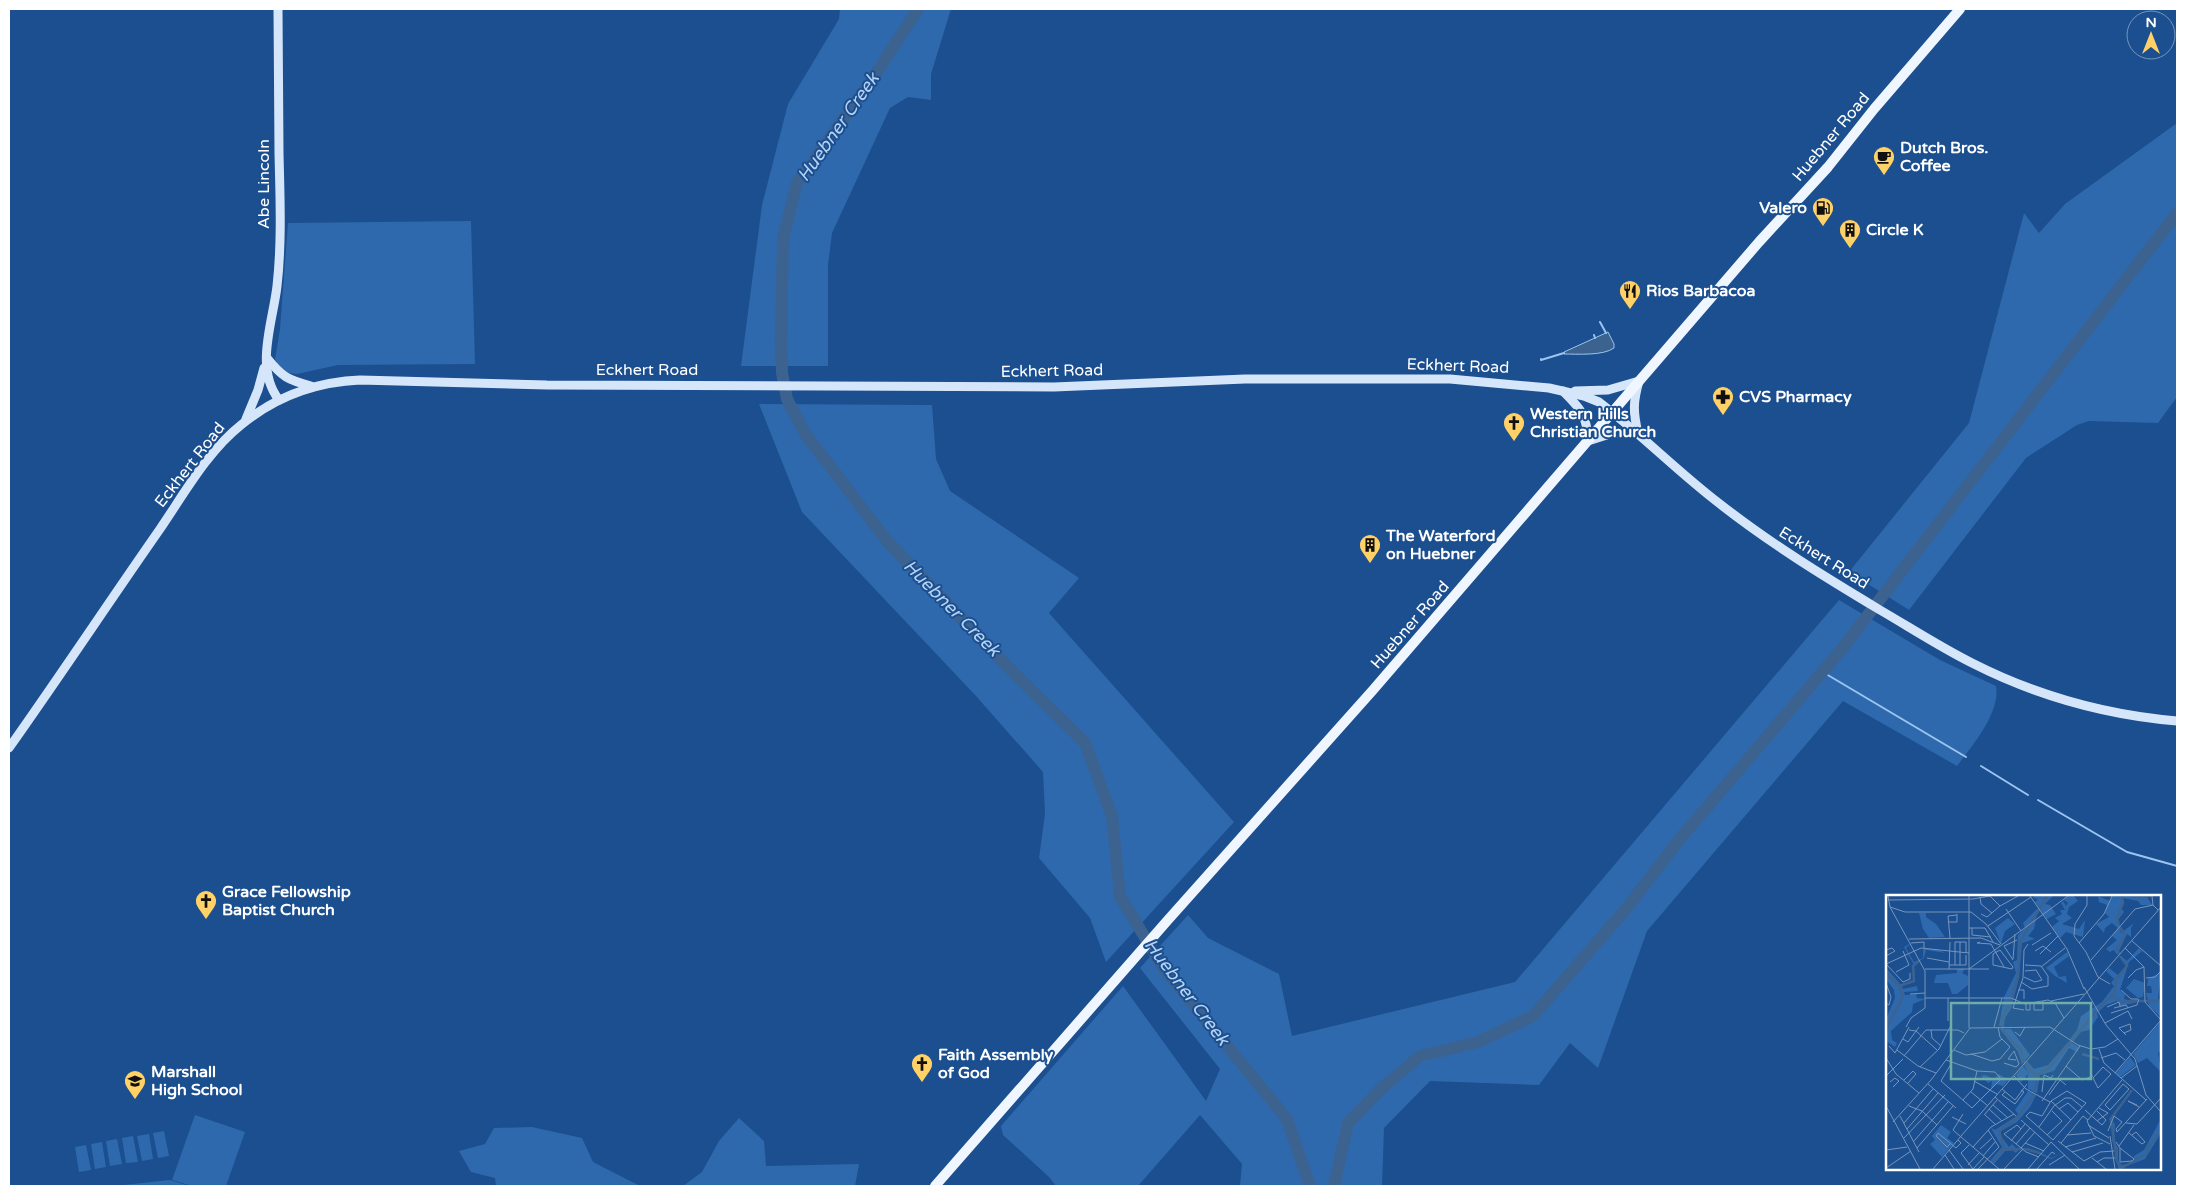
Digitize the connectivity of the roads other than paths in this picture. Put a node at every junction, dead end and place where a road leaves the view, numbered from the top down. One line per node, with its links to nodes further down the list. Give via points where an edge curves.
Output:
1 (278, 9): 3 (main road, Abe Lincoln, via 280,243)
2 (1960, 9): 4 (main road, Huebner Road, via 1828,167)
3 (267, 358): 5 (main road, via 289,381); 7 (main road, Abe Lincoln); 9 (main road)
4 (1640, 381): 6 (main road, via 1608,390); 8 (main road, Huebner Road); 10 (main road, via 1634,400)
5 (313, 387): 6 (main road, Eckhert Road, via 360,380 547,385 1054,387 1245,379 1389,379 1468,380); 7 (main road, Eckhert Road)
6 (1562, 391): 8 (main road, Eckhert Road, via 1599,402); 11 (main road, via 1584,416)
7 (279, 400): 9 (main road, Eckhert Road)
8 (1613, 412): 10 (main road, Eckhert Road); 11 (main road, Huebner Road)
9 (246, 421): 13 (main road, Eckhert Road, via 220,446 193,481)
10 (1638, 434): 11 (main road, via 1613,433); 12 (main road, Eckhert Road, via 1724,508 1794,558 1948,650 2015,682 2070,701)
11 (1588, 442): 14 (main road, Huebner Road)
12 (2177, 722)
13 (9, 748)
14 (935, 1186)

